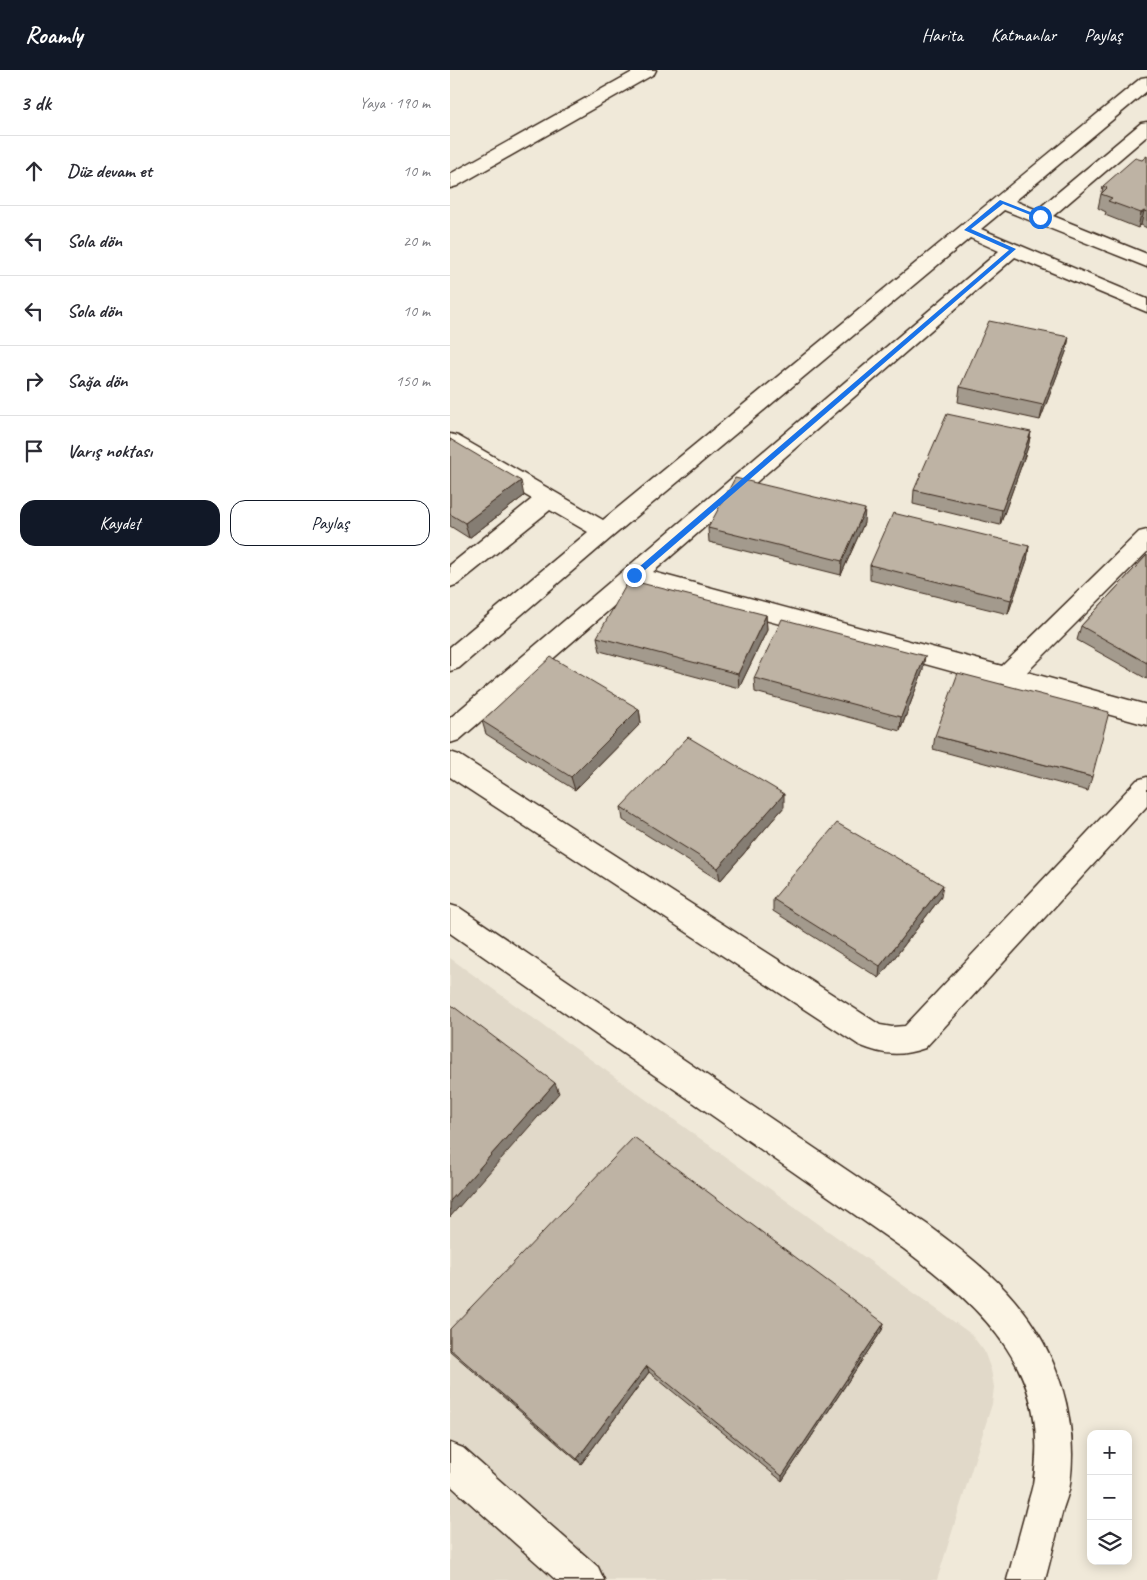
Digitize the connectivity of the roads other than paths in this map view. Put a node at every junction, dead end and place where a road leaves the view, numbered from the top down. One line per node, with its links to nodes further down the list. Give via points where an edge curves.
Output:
1 (648, 70): 3 (street)
2 (1147, 82): 7 (street)
3 (555, 123): 5 (street); 6 (street)
4 (1147, 127): 8 (street)
5 (450, 167)
6 (450, 182)
7 (1002, 202): 8 (street); 9 (street)
8 (1040, 217): 11 (street)
9 (967, 230): 10 (street); 15 (street)
10 (1013, 249): 12 (street); 17 (street)
11 (1147, 261)
12 (1147, 306)
13 (450, 441): 14 (street)
14 (548, 498): 15 (street); 18 (street)
15 (604, 531): 19 (street)
16 (1147, 538): 20 (street)
17 (634, 575): 20 (street); 22 (street)
18 (450, 578)
19 (450, 661)
20 (1007, 676): 21 (street)
21 (1147, 715)
22 (450, 734)
23 (450, 763): 24 (street, via 870,1035 894,1042 914,1038)
24 (1147, 788)
25 (450, 917): 28 (street, via 916,1236 952,1262 1010,1318 1043,1381 1052,1414 1052,1483)
26 (450, 1460): 27 (street)
27 (585, 1580)
28 (1026, 1580)

